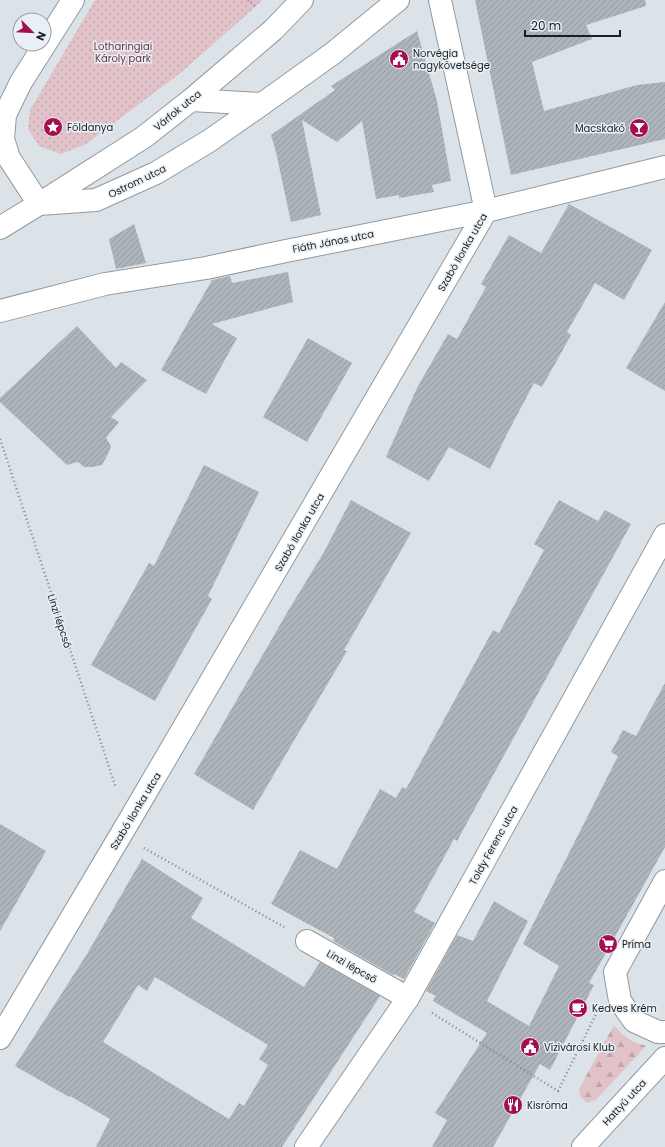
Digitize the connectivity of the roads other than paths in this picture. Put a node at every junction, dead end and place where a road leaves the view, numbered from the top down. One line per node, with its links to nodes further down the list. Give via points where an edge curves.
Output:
1 (73, 0): 8 (street, via 21,82 5,115 3,139 9,158)
2 (302, 0): 5 (street, Várfok utca, via 273,30)
3 (398, 0): 6 (street, Ostrom utca, via 332,54)
4 (440, 0): 9 (street, Szabó Ilonka utca)
5 (191, 100): 6 (street); 8 (street, Várfok utca, via 144,137)
6 (262, 104): 8 (street, Ostrom utca, via 209,141 149,176 96,200)
7 (665, 168): 9 (street, Fiáth János utca)
8 (40, 204): 10 (street, Ostrom utca)
9 (486, 210): 11 (street, Fiáth János utca, via 206,268 105,284); 17 (street, Szabó Ilonka utca)
10 (0, 228)
11 (0, 311)
12 (665, 535): 15 (street, Toldy Ferenc utca)
13 (665, 881): 16 (street, via 616,972 620,1001 634,1021 658,1032)
14 (307, 940): 15 (street, Linzi lépcső)
15 (408, 998): 19 (street, Toldy Ferenc utca)
16 (665, 1032)
17 (0, 1038)
18 (665, 1058): 20 (street, Hattyú utca)
19 (306, 1147)
20 (583, 1147)

